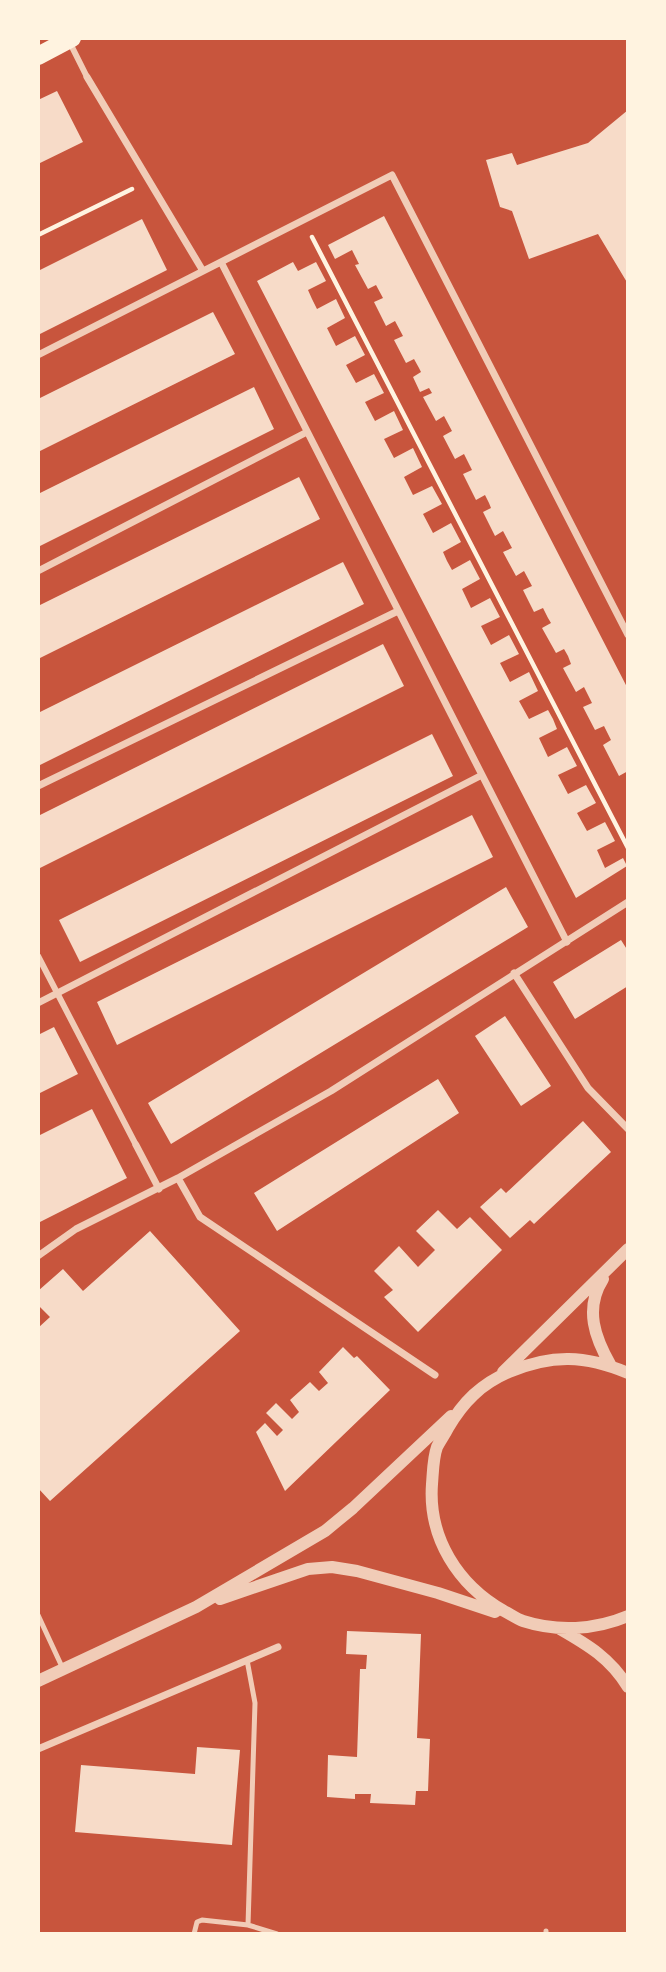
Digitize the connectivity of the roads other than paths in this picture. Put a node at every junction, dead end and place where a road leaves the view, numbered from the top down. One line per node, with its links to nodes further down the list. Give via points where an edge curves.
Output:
1 (70, 40): 2 (main road); 3 (street)
2 (38, 56)
3 (87, 77): 5 (street)
4 (221, 262): 5 (street); 7 (street); 10 (street, via 392,175)
5 (203, 271): 6 (street)
6 (38, 355)
7 (307, 432): 8 (street); 9 (street)
8 (38, 571)
9 (398, 611): 11 (street); 12 (street)
10 (628, 635)
11 (482, 775): 14 (street); 17 (street)
12 (38, 786)
13 (628, 902): 14 (street)
14 (567, 942): 16 (street)
15 (38, 956): 17 (street)
16 (514, 973): 19 (street, via 588,1088); 21 (street, via 331,1091)
17 (57, 993): 18 (street); 20 (street)
18 (38, 1003)
19 (628, 1129)
20 (136, 1145): 22 (street)
21 (178, 1178): 22 (street); 28 (street, via 200,1217)
22 (159, 1189): 24 (street, via 76,1229)
23 (628, 1249): 25 (street)
24 (38, 1256)
25 (610, 1266): 26 (street, via 597,1287 593,1325); 29 (street)
26 (611, 1366): 27 (street); 29 (street, via 561,1357 530,1363)
27 (628, 1373)
28 (435, 1375)
29 (498, 1377): 30 (street)
30 (459, 1409): 31 (street, via 325,1531); 34 (street, via 437,1447 431,1501 436,1529 466,1582 489,1602)
31 (196, 1607): 34 (street, via 308,1569 332,1567 438,1592); 38 (street)
32 (38, 1615): 38 (lane)
33 (628, 1616): 35 (street, via 582,1628)
34 (522, 1620): 35 (street)
35 (557, 1628): 40 (street, via 607,1659)
36 (278, 1647): 37 (street)
37 (247, 1660): 41 (street); 42 (lane, via 255,1703)
38 (63, 1669): 39 (street)
39 (38, 1681)
40 (628, 1687)
41 (38, 1749)
42 (248, 1925): 43 (lane, via 202,1920); 44 (lane)
43 (194, 1934)
44 (277, 1934)

